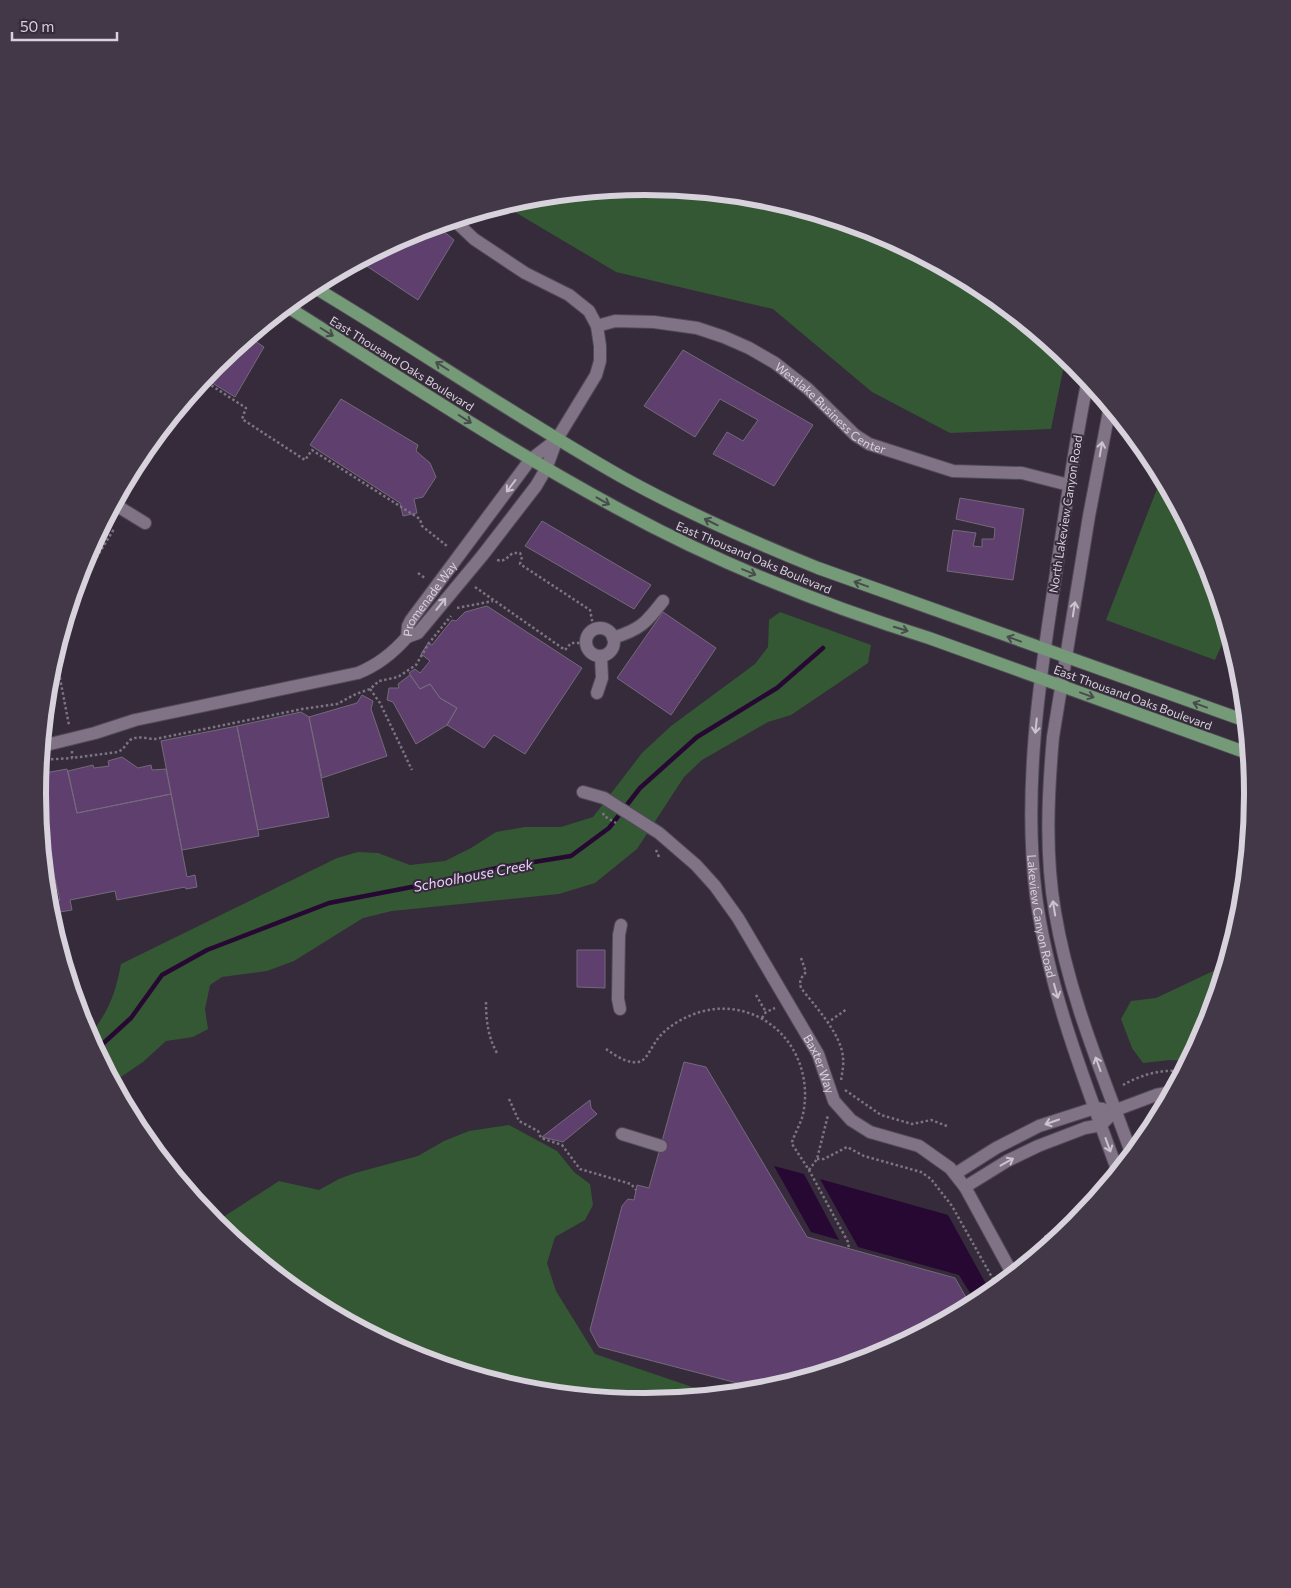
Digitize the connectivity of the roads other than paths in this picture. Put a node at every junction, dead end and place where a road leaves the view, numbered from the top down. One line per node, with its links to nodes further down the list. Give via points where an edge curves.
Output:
1 (459, 225): 4 (street, Promenade Way, via 474,239 525,273 569,295 589,311)
2 (321, 291): 7 (main road, East Thousand Oaks Boulevard, one-way to 2)
3 (293, 310): 8 (main road, East Thousand Oaks Boulevard, one-way to 8)
4 (597, 326): 7 (street, Promenade Way, via 600,361 596,375); 10 (street, Westlake Business Center, via 615,321 698,328 749,348 775,363 869,444 953,471 1022,474)
5 (1086, 388): 10 (street, North Lakeview Canyon Road)
6 (1109, 414): 18 (street, North Lakeview Canyon Road, one-way to 6)
7 (557, 439): 8 (street, Promenade Way); 9 (street, Promenade Way); 16 (main road, East Thousand Oaks Boulevard, one-way to 7, via 749,541 628,480)
8 (530, 460): 9 (main road, East Thousand Oaks Boulevard); 14 (street, Promenade Way, one-way to 14, via 411,620)
9 (546, 469): 14 (street, Promenade Way, one-way to 9, via 418,633 482,556); 19 (main road, East Thousand Oaks Boulevard, one-way to 19, via 662,532 796,593)
10 (1069, 485): 16 (street, North Lakeview Canyon Road)
11 (120, 507): 12 (street)
12 (145, 523)
13 (663, 601): 15 (street, via 647,622 633,632)
14 (407, 637): 23 (street, via 371,668 358,673 135,720)
15 (613, 638): 17 (street, via 612,649); 17 (street, via 604,629 594,630 588,635 586,643 590,651)
16 (1045, 650): 18 (main road, East Thousand Oaks Boulevard); 19 (street, Lakeview Canyon Road)
17 (601, 656): 21 (street, via 602,678)
18 (1066, 657): 20 (street, Lakeview Canyon Road); 22 (main road, East Thousand Oaks Boulevard, one-way to 18)
19 (1042, 678): 20 (main road, East Thousand Oaks Boulevard); 29 (street, Lakeview Canyon Road, one-way to 29, via 1031,804 1036,895 1052,977)
20 (1060, 685): 24 (main road, East Thousand Oaks Boulevard, one-way to 24); 30 (street, Lakeview Canyon Road, one-way to 20, via 1079,1012 1052,893 1050,770)
21 (596, 693)
22 (1240, 719)
23 (49, 744)
24 (1243, 751)
25 (583, 792): 36 (street, Baxter Way, via 604,798 669,841 715,886 738,918 818,1054 834,1101 851,1120 870,1132 918,1146)
26 (621, 925): 27 (street)
27 (620, 1009)
28 (1164, 1093): 30 (street)
29 (1095, 1108): 30 (street); 31 (street, Lakeview Canyon Road); 36 (street, one-way to 36, via 1040,1126)
30 (1116, 1110): 31 (street); 34 (street, Lakeview Canyon Road)
31 (1101, 1125): 35 (street, Lakeview Canyon Road, one-way to 35); 37 (street, one-way to 31, via 1038,1146)
32 (622, 1134): 33 (street)
33 (661, 1146)
34 (1129, 1147)
35 (1116, 1165)
36 (955, 1174): 37 (street, Baxter Way)
37 (965, 1187): 38 (street, Baxter Way)
38 (1010, 1269)

